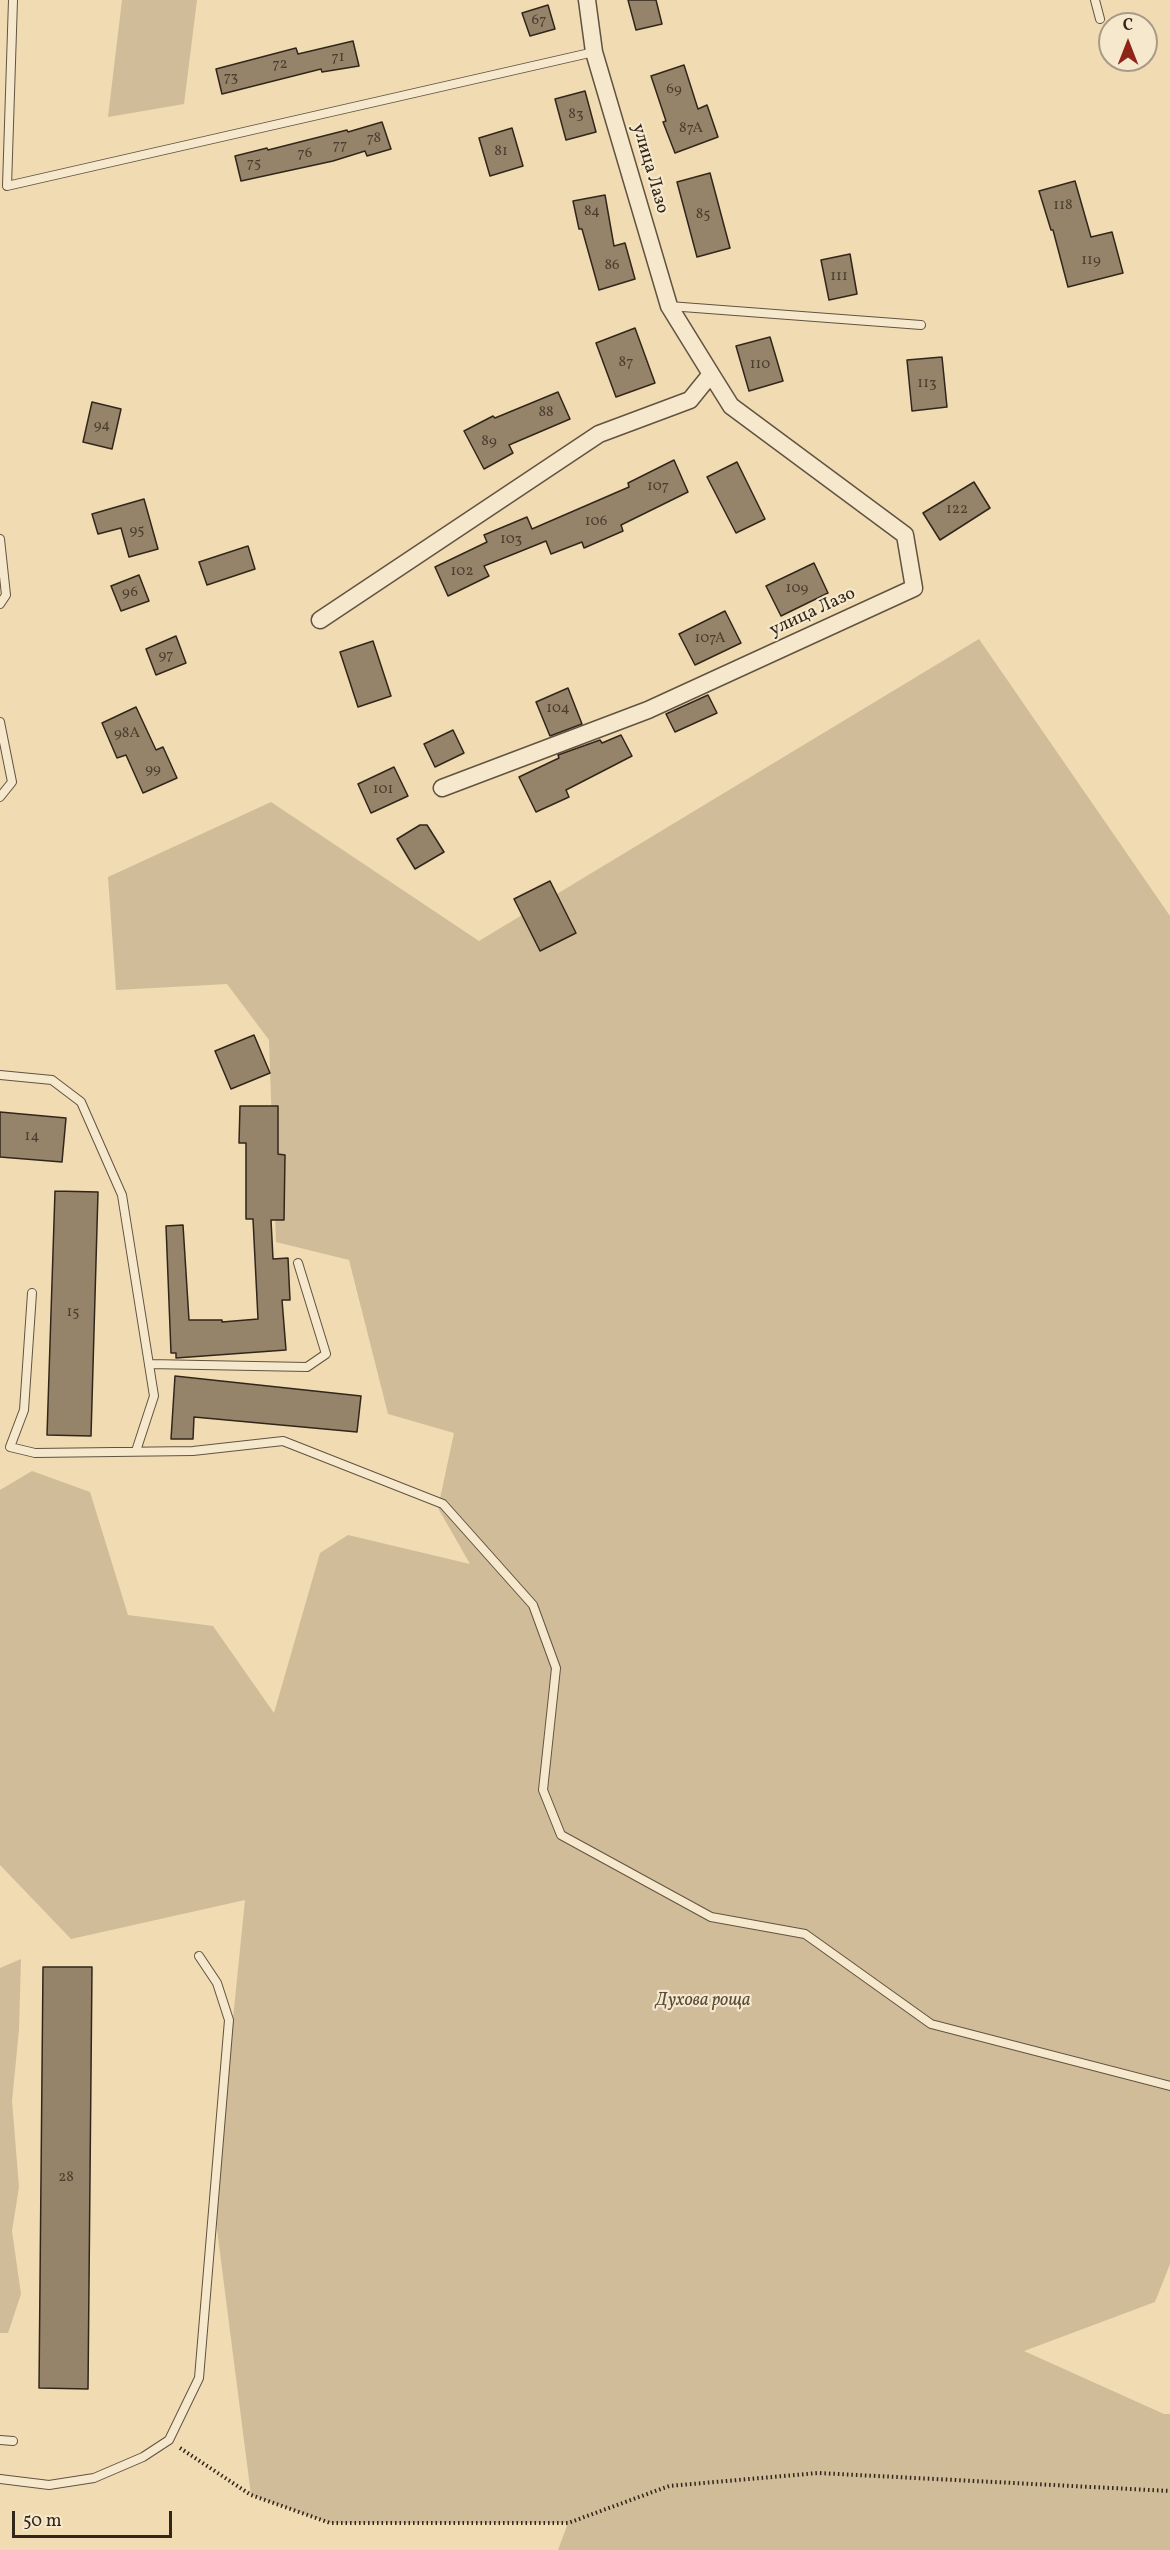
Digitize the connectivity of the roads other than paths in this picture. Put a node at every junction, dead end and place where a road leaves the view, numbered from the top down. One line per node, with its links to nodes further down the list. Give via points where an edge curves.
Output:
1 (13, 0): 3 (lane, via 7,186)
2 (587, 0): 3 (street, улица Лазо)
3 (594, 52): 4 (street, улица Лазо)
4 (669, 306): 5 (lane); 6 (street, улица Лазо)
5 (921, 325)
6 (711, 374): 9 (street, via 690,400 599,434); 11 (street, улица Лазо, via 731,406 905,535 914,588 648,710)
7 (0, 538): 8 (lane, via 6,595)
8 (0, 604)
9 (320, 620)
10 (0, 722): 12 (lane, via 12,782)
11 (442, 788)
12 (0, 797)
13 (0, 1075): 16 (lane, via 52,1080 81,1102 122,1195)
14 (298, 1263): 16 (lane, via 326,1354 307,1367)
15 (32, 1293): 18 (lane, via 24,1410)
16 (149, 1364): 19 (lane, via 154,1396)
17 (0, 1446): 18 (lane)
18 (10, 1447): 19 (lane, via 35,1453)
19 (136, 1450): 21 (lane, via 193,1451 283,1441 444,1504 533,1605 556,1668 543,1790 561,1835 711,1917 805,1934 931,2024)
20 (199, 1956): 24 (lane, via 217,1983 229,2020 199,2378 169,2440 143,2457 94,2478 49,2485)
21 (1170, 2086)
22 (0, 2440): 23 (lane)
23 (13, 2441)
24 (0, 2479)

